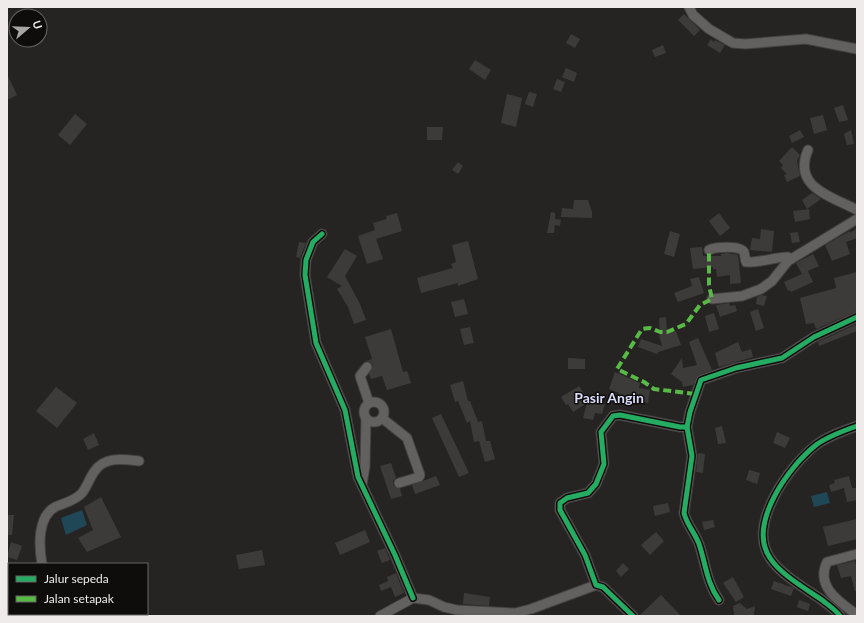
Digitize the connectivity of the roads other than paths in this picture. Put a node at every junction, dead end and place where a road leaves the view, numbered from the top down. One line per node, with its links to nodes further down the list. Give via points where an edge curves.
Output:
1 (689, 7): 2 (street, via 709,30 733,43 806,39)
2 (857, 50)
3 (808, 150): 4 (street, via 804,167 810,183)
4 (857, 210)
5 (857, 219): 8 (street)
6 (322, 234): 19 (street, via 313,242 306,260 305,275 316,343 345,410 355,468)
7 (709, 250): 8 (street, via 739,249 744,252 746,262 781,257)
8 (791, 259): 9 (street, via 772,281 761,289 742,296)
9 (712, 299)
10 (857, 317): 16 (street, via 814,337 782,358 736,368 701,380)
11 (367, 367): 12 (street, via 360,376)
12 (369, 403): 13 (street, via 364,408); 14 (street, via 376,402 382,405)
13 (366, 418): 14 (street, via 375,422); 19 (street)
14 (382, 418): 18 (street, via 407,438 420,475)
15 (857, 426): 28 (street, via 815,445 791,471 769,505 763,535 770,558)
16 (687, 427): 22 (street, via 620,415 613,416 601,432 604,464 596,484 588,492 567,498 560,503 560,510 585,555); 24 (street, via 692,456 684,513 700,547 708,579)
17 (139, 461): 21 (street, via 115,459 100,465 81,494 49,511 43,523 40,546)
18 (399, 483)
19 (362, 485): 23 (street)
20 (857, 554): 25 (street, via 827,562 824,578 827,588)
21 (42, 563)
22 (596, 585): 23 (street, via 515,613 457,610 429,600); 27 (street, via 603,587)
23 (413, 598): 26 (street)
24 (718, 600)
25 (855, 615)
26 (380, 616)
27 (633, 616)
28 (840, 616)

